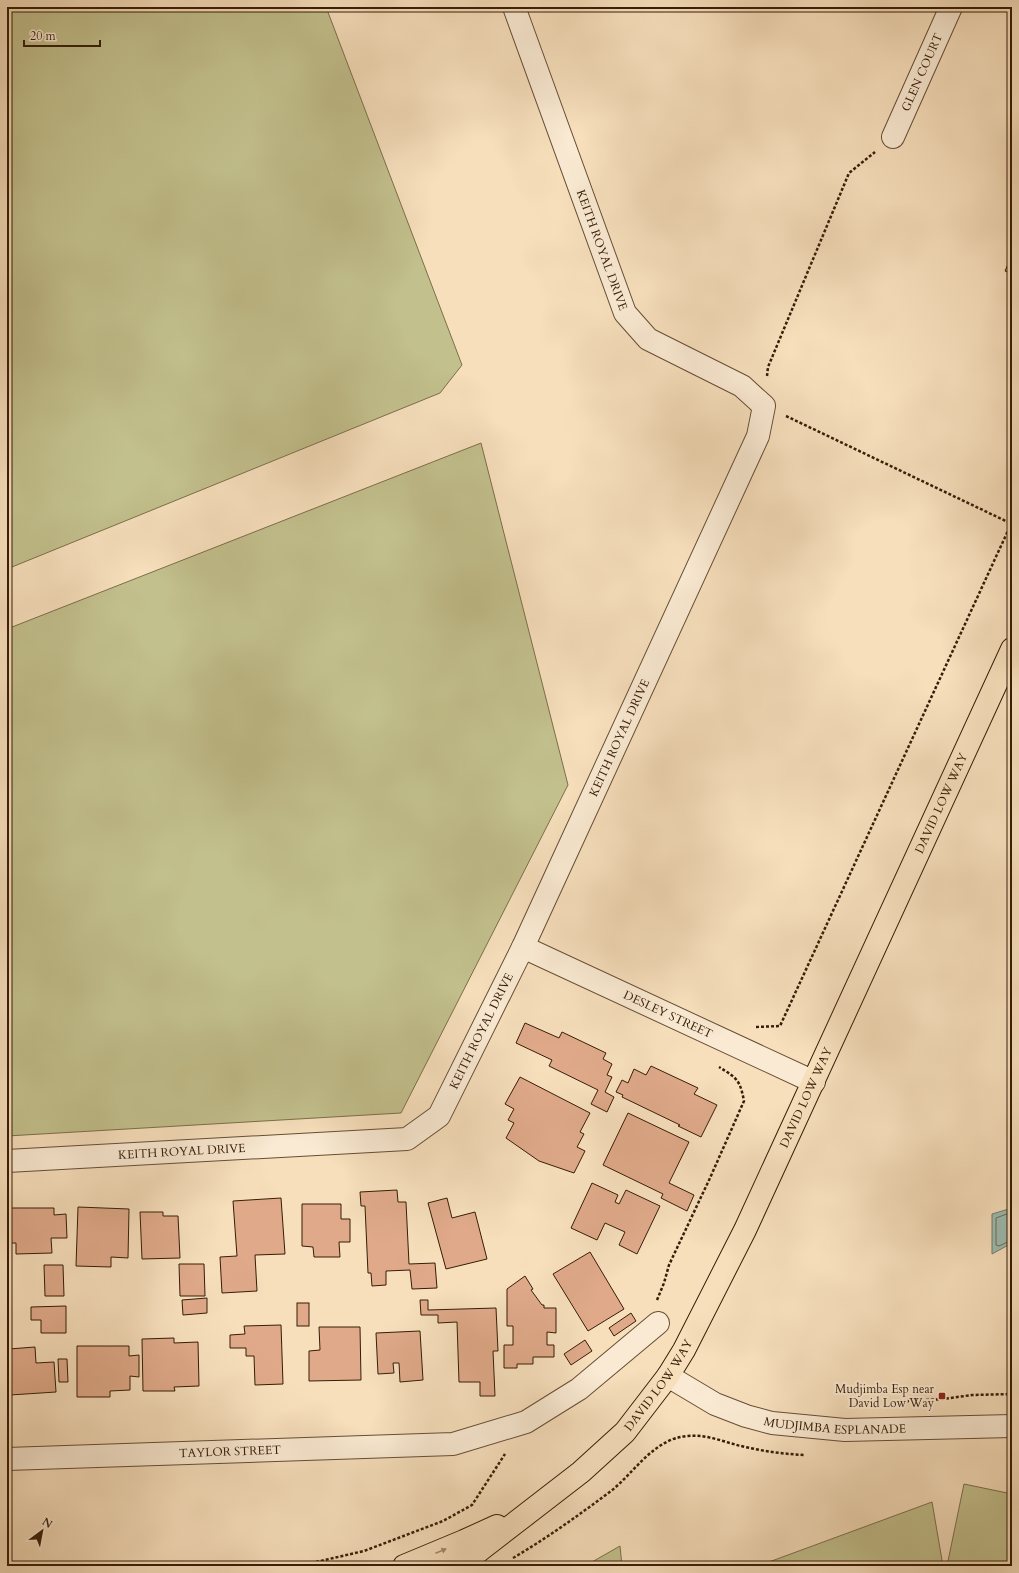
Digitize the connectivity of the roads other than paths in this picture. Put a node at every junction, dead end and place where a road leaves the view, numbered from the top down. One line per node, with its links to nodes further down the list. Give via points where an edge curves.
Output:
1 (514, 7): 5 (street, KEITH ROYAL DRIVE, via 625,314 648,339 742,386 764,406 758,436)
2 (951, 7): 3 (street, GLEN COURT)
3 (893, 138)
4 (1012, 649): 6 (main road, DAVID LOW WAY)
5 (523, 947): 6 (street, DESLEY STREET); 7 (street, KEITH ROYAL DRIVE, via 439,1116 407,1139)
6 (814, 1082): 9 (main road, DAVID LOW WAY, via 745,1230 684,1350)
7 (7, 1161)
8 (656, 1314): 11 (street, TAYLOR STREET, via 579,1389 526,1422 453,1444)
9 (668, 1376): 10 (street, MUDJIMBA ESPLANADE, via 715,1404 772,1423 845,1430); 12 (main road, DAVID LOW WAY, via 625,1432)
10 (1012, 1426)
11 (7, 1459)
12 (540, 1505): 13 (main road, DAVID LOW WAY, one-way to 12); 14 (main road, DAVID LOW WAY, via 471,1557)
13 (404, 1566)
14 (452, 1566)

